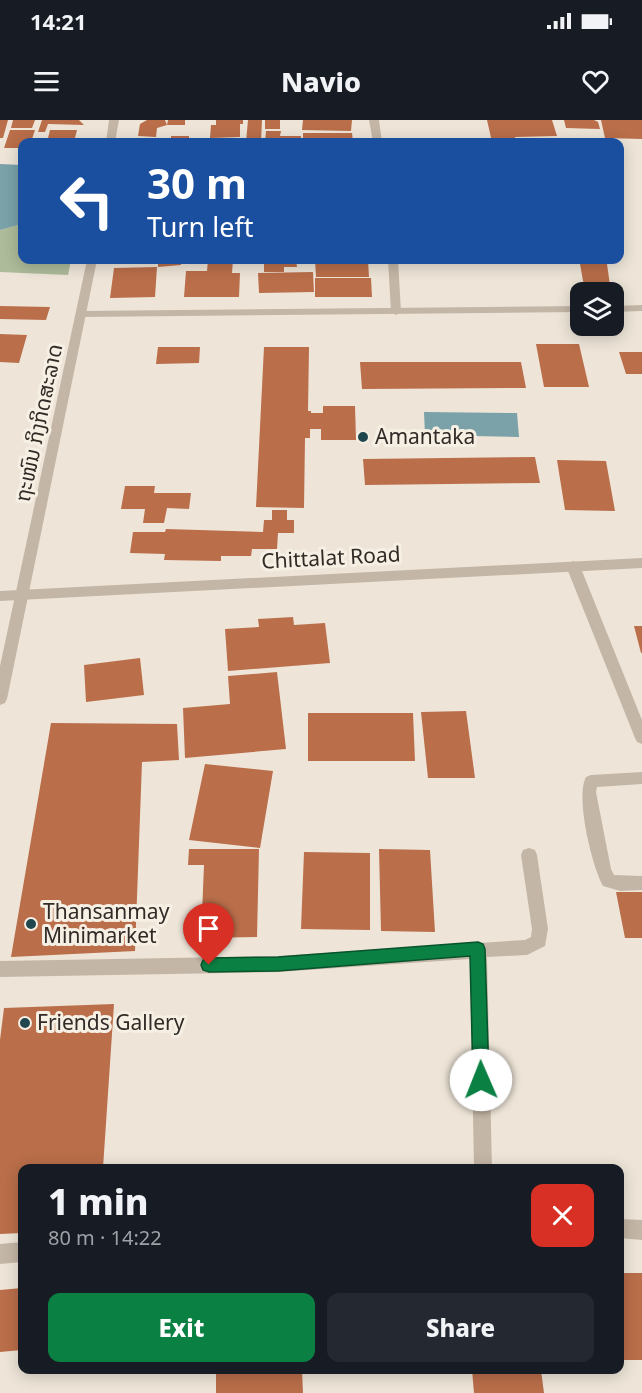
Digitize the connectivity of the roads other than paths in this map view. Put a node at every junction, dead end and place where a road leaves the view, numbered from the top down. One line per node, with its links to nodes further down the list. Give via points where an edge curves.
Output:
1 (114, 120): 3 (street)
2 (374, 120): 4 (street)
3 (112, 138)
4 (377, 138)
5 (91, 264): 11 (street, ຖະໜົນ ກິງກິດສະລາດ)
6 (393, 264): 10 (street)
7 (570, 309): 10 (street)
8 (624, 309): 9 (street)
9 (642, 309)
10 (396, 312): 11 (street)
11 (82, 314): 15 (street, ຖະໜົນ ກິງກິດສະລາດ)
12 (642, 563): 13 (street, Chittalat Road)
13 (573, 566): 15 (street, Chittalat Road); 17 (street)
14 (0, 596): 15 (street, Chittalat Road)
15 (22, 597): 16 (street, ຖະໜົນ ກິງກິດສະລາດ)
16 (0, 699)
17 (642, 738)
18 (642, 778): 20 (street, via 591,781 588,792 603,870 609,881)
19 (529, 855): 21 (street, via 539,941 526,947)
20 (642, 883)
21 (478, 949): 22 (street, via 278,964); 23 (street)
22 (0, 969)
23 (483, 1164)
24 (624, 1229): 25 (street)
25 (642, 1230)
26 (18, 1252): 27 (street)
27 (0, 1254)

